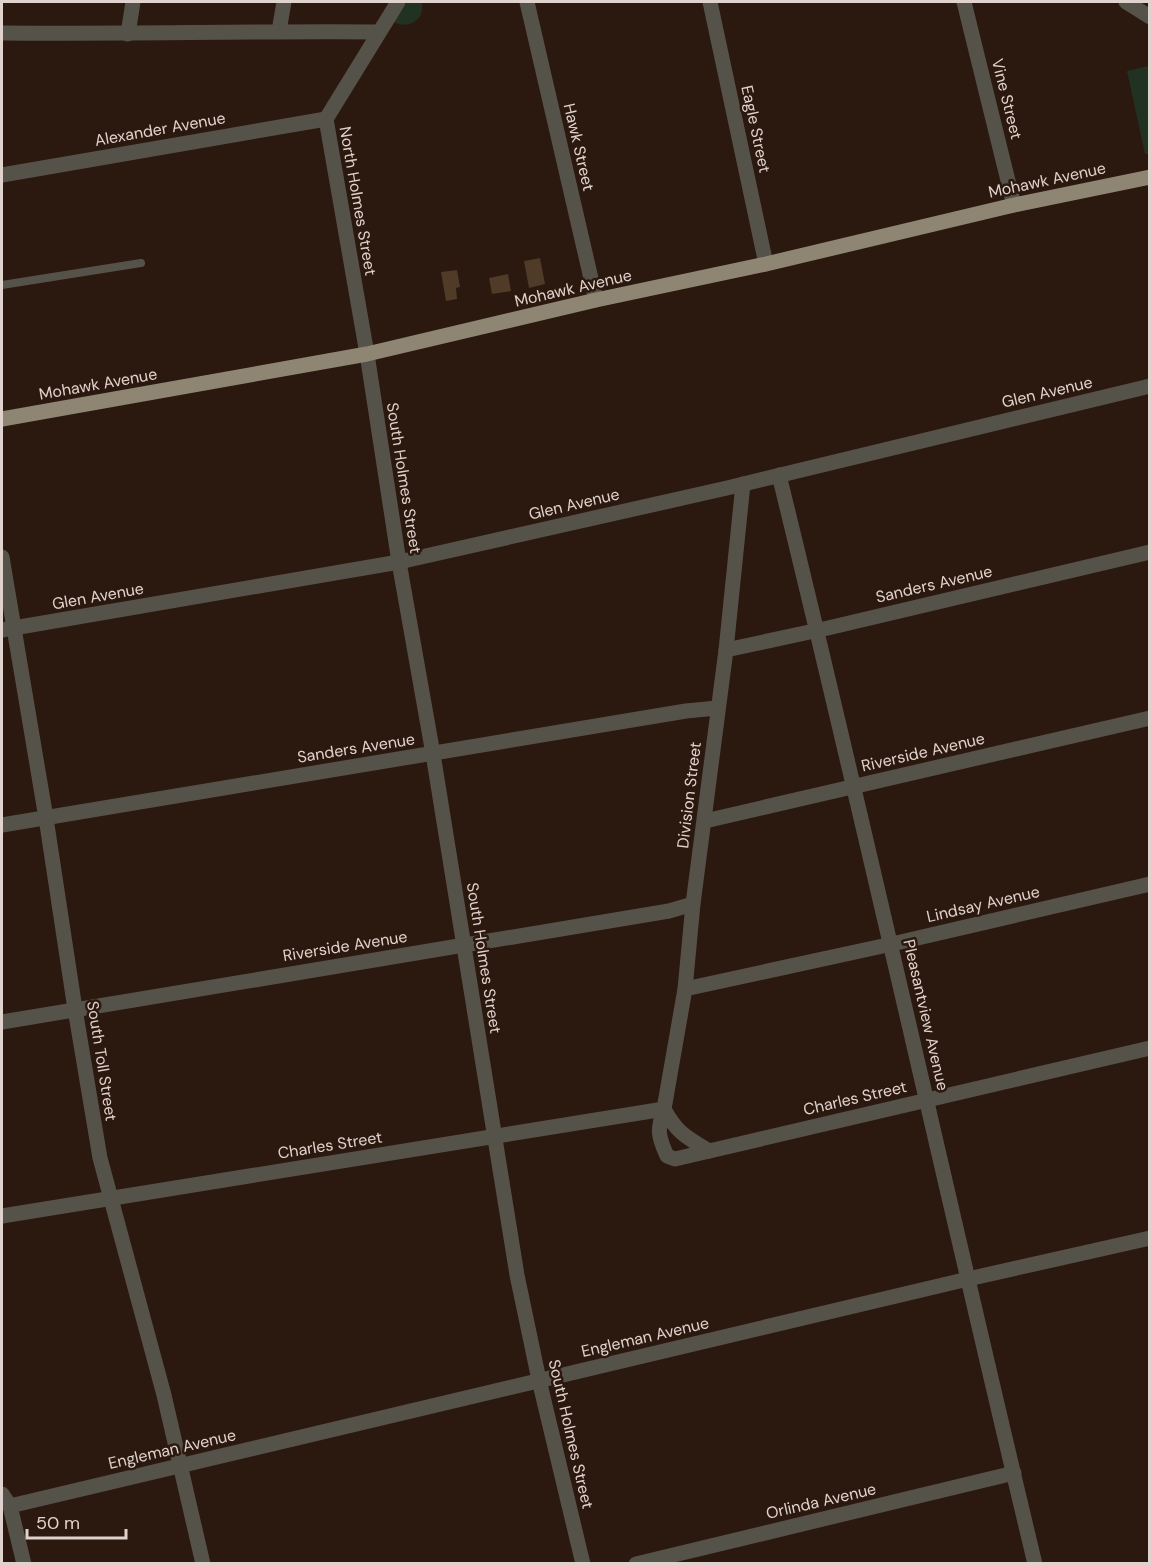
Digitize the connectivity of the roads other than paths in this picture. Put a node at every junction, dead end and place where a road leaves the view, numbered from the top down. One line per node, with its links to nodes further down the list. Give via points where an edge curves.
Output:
1 (133, 2): 12 (street)
2 (284, 2): 9 (street)
3 (398, 2): 10 (street, North Holmes Street)
4 (527, 2): 20 (street, Hawk Street)
5 (710, 2): 18 (street, Eagle Street)
6 (964, 2): 16 (street, Vine Street)
7 (1126, 2): 8 (street)
8 (1149, 17)
9 (279, 31): 10 (street); 12 (street)
10 (379, 32): 13 (street, North Holmes Street)
11 (2, 33): 12 (street)
12 (128, 34)
13 (326, 119): 14 (street, Alexander Avenue); 21 (street, North Holmes Street)
14 (2, 175)
15 (1149, 177): 16 (main road, Mohawk Avenue)
16 (1014, 205): 18 (main road, Mohawk Avenue)
17 (141, 263): 19 (lane)
18 (766, 264): 20 (main road, Mohawk Avenue)
19 (2, 285)
20 (596, 300): 21 (main road, Mohawk Avenue)
21 (367, 354): 23 (main road, Mohawk Avenue); 28 (street, South Holmes Street)
22 (1149, 386): 24 (street, Glen Avenue)
23 (2, 419)
24 (779, 475): 25 (street, Glen Avenue); 30 (street, Pleasantview Avenue)
25 (743, 484): 28 (street, Glen Avenue); 31 (street, Division Street)
26 (1149, 552): 30 (street, Sanders Avenue)
27 (2, 557): 29 (street, South Toll Street)
28 (399, 562): 29 (street, Glen Avenue); 34 (street, South Holmes Street)
29 (7, 629): 36 (street, South Toll Street)
30 (818, 630): 31 (street, Sanders Avenue); 35 (street, Pleasantview Avenue)
31 (726, 651): 32 (street, Division Street)
32 (717, 708): 34 (street, Sanders Avenue); 37 (street, Division Street)
33 (1149, 718): 35 (street, Riverside Avenue)
34 (433, 754): 36 (street, Sanders Avenue); 42 (street, South Holmes Street)
35 (853, 786): 37 (street, Riverside Avenue); 41 (street, Pleasantview Avenue)
36 (46, 818): 38 (street, Sanders Avenue); 44 (street, South Toll Street)
37 (705, 821): 40 (street, Division Street)
38 (2, 825)
39 (1149, 884): 41 (street, Lindsay Avenue)
40 (693, 904): 42 (street, Riverside Avenue); 43 (street, Division Street)
41 (891, 944): 43 (street, Lindsay Avenue); 47 (street, Pleasantview Avenue)
42 (464, 945): 44 (street, Riverside Avenue); 49 (street, South Holmes Street)
43 (685, 989): 48 (street, Division Street)
44 (75, 1009): 45 (street, Riverside Avenue); 51 (street, South Toll Street, via 100,1158)
45 (2, 1022)
46 (1149, 1048): 47 (street, Charles Street)
47 (927, 1100): 50 (street, Charles Street); 54 (street, Pleasantview Avenue)
48 (664, 1109): 49 (street, Charles Street); 50 (street, via 673,1126); 50 (street, Charles Street, via 659,1125 667,1155 675,1159)
49 (494, 1137): 51 (street, Charles Street); 55 (street, South Holmes Street)
50 (709, 1151)
51 (111, 1198): 52 (street, Charles Street); 56 (street, South Toll Street)
52 (2, 1216)
53 (1149, 1238): 54 (street, Engleman Avenue)
54 (968, 1279): 55 (street, Engleman Avenue); 57 (street, Pleasantview Avenue)
55 (539, 1380): 56 (street, Engleman Avenue); 61 (street, South Holmes Street)
56 (180, 1466): 58 (street, Engleman Avenue); 60 (street, South Toll Street)
57 (1014, 1473): 62 (street, Orlinda Avenue); 63 (street, Pleasantview Avenue)
58 (5, 1500): 59 (street)
59 (24, 1563)
60 (203, 1563)
61 (583, 1563)
62 (636, 1563)
63 (1035, 1563)

